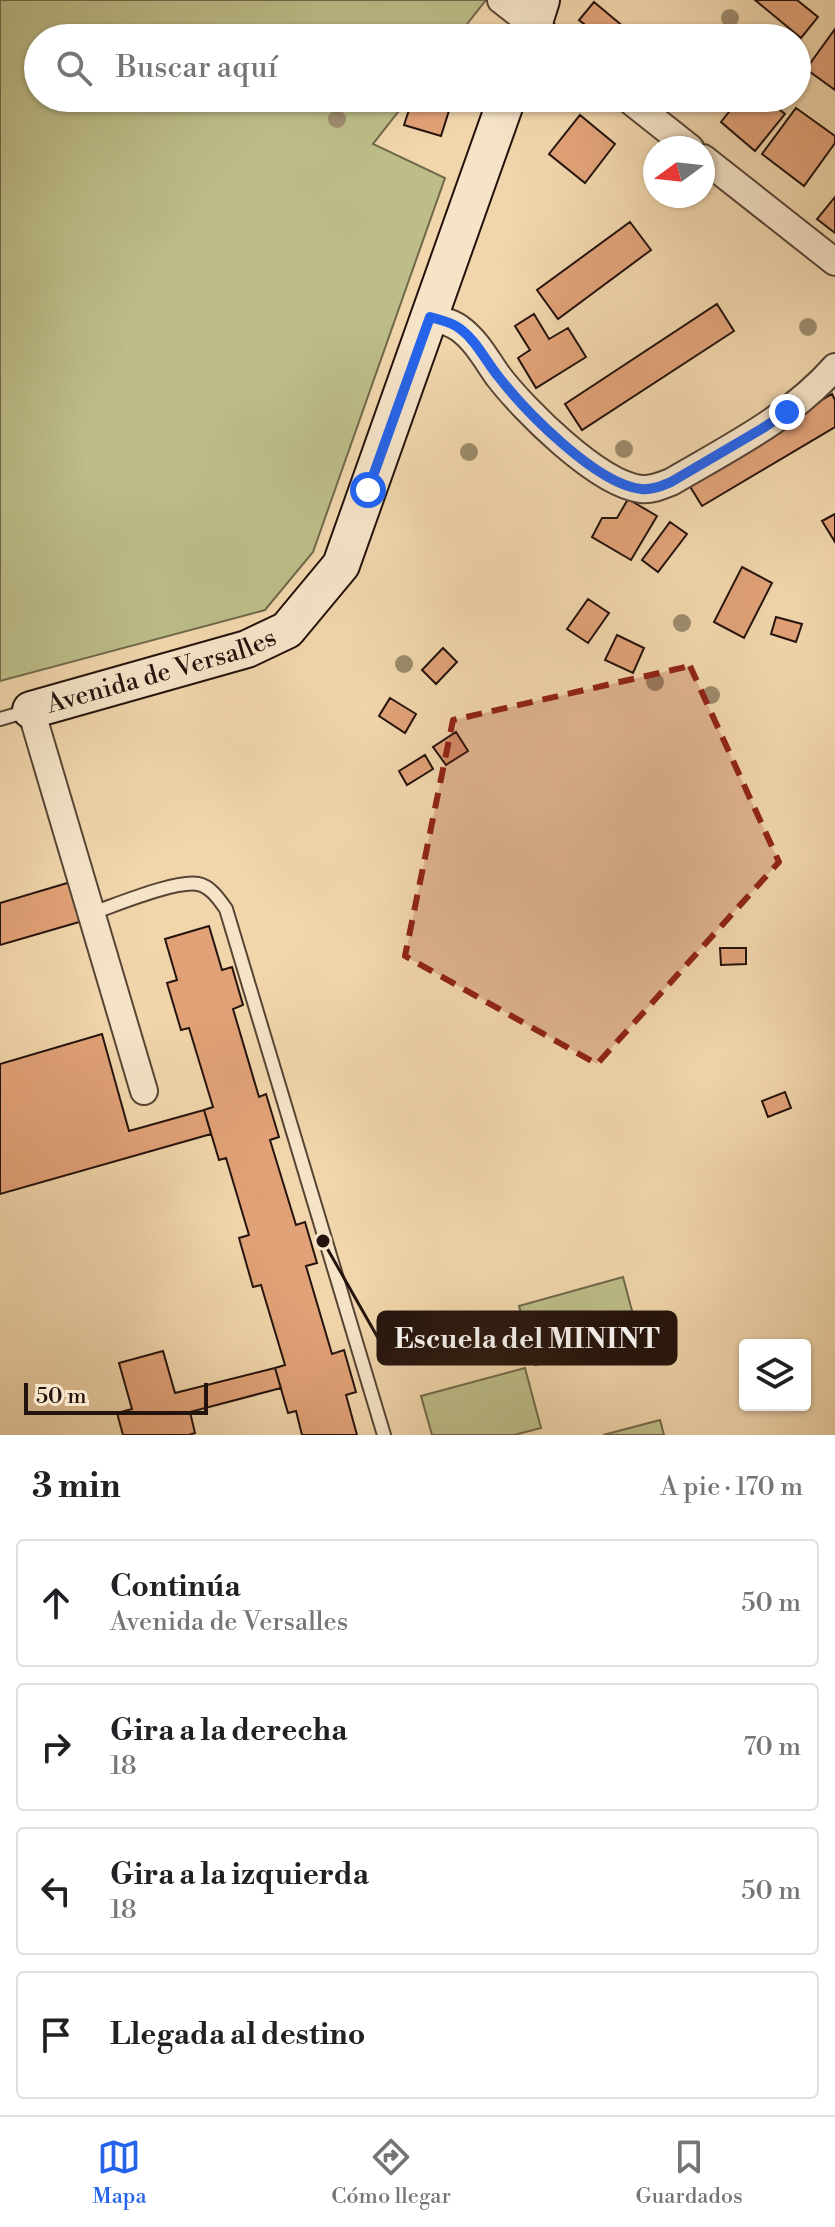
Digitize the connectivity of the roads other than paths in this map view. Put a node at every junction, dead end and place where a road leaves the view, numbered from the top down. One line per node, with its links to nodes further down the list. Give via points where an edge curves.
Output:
1 (501, 0): 2 (street)
2 (537, 24)
3 (502, 112): 8 (street, Avenida de Versalles)
4 (645, 112): 5 (street)
5 (675, 136)
6 (715, 167): 7 (street)
7 (835, 262)
8 (430, 317): 9 (street, via 452,323 468,336 508,388 567,447 621,483 645,490 671,482 763,428 812,392); 10 (street, Avenida de Versalles, via 341,565 287,630 247,649)
9 (835, 367)
10 (16, 714): 11 (street)
11 (92, 913): 12 (street); 13 (lane, via 174,886 199,884 226,909)
12 (144, 1091)
13 (384, 1435)

